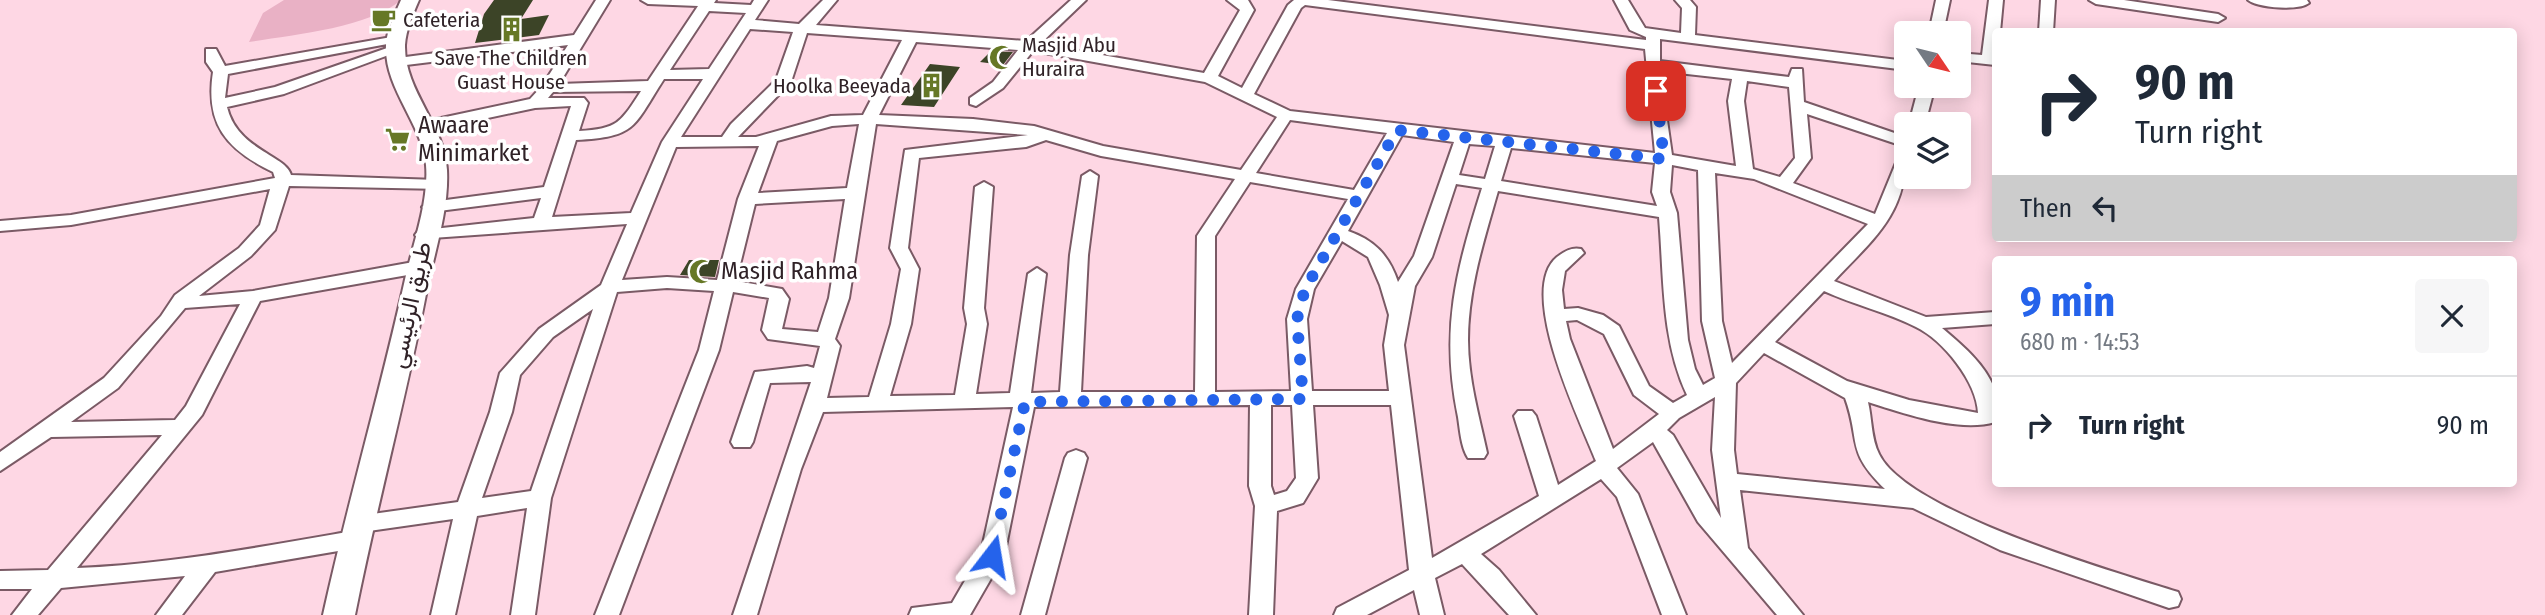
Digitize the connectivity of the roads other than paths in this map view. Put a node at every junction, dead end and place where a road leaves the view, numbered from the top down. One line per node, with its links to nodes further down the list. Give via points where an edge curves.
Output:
1 (410, 0): 30 (main road)
2 (603, 0): 25 (street)
3 (648, 0): 15 (street)
4 (830, 0): 24 (street)
5 (1079, 0): 29 (street)
6 (1234, 0): 40 (street, via 1247,10)
7 (1406, 0): 18 (street)
8 (1621, 0): 27 (street, via 1637,30)
9 (1682, 0): 28 (street, via 1689,10)
10 (1943, 0): 20 (street)
11 (1996, 0): 22 (street)
12 (2049, 0): 23 (street)
13 (2096, 0): 19 (street)
14 (2255, 0): 16 (street)
15 (708, 3): 17 (street); 41 (street)
16 (2302, 3)
17 (759, 4): 21 (street)
18 (1397, 14): 27 (street); 44 (street, via 1299,2)
19 (2218, 18)
20 (1939, 21)
21 (747, 24): 24 (street); 38 (street)
22 (1994, 28)
23 (2046, 28)
24 (801, 29): 26 (street); 59 (street, via 783,82)
25 (578, 39): 30 (street); 43 (street)
26 (910, 39): 29 (street); 50 (street)
27 (1652, 39): 28 (street); 35 (street)
28 (1688, 40): 32 (street)
29 (1030, 46): 40 (street); 45 (street, via 998,85)
30 (397, 50): 37 (street); 47 (street, via 271,94); 51 (main road, طريق الرئيسي, via 400,75)
31 (211, 51): 37 (street)
32 (1798, 54): 36 (street); 42 (street)
33 (1971, 59): 34 (street)
34 (1992, 61)
35 (1652, 65): 39 (street); 61 (street)
36 (1894, 65)
37 (221, 71): 47 (street)
38 (711, 75): 41 (street); 58 (street)
39 (1740, 75): 42 (street); 63 (street, via 1736,102)
40 (1209, 78): 44 (street)
41 (655, 81): 43 (street); 54 (street, via 626,126 606,134)
42 (1797, 83): 48 (street)
43 (548, 89): 46 (street)
44 (1246, 95): 49 (street)
45 (976, 100)
46 (535, 103): 51 (street); 54 (street, via 580,103)
47 (218, 104): 67 (street, via 225,129 281,169)
48 (1796, 105): 56 (street); 69 (street, via 1803,158)
49 (1286, 115): 52 (street); 65 (street)
50 (869, 119): 53 (street, via 973,124); 57 (street, via 831,121); 73 (street)
51 (427, 126): 74 (main road, طريق الرئيسي, via 438,166)
52 (1397, 130): 55 (street); 75 (street)
53 (1046, 134): 65 (street, via 1101,150); 110 (street, via 1026,142 911,154 899,248 910,268 901,324)
54 (567, 136): 72 (street)
55 (1463, 138): 60 (street); 66 (street)
56 (1894, 138)
57 (769, 139): 59 (street); 76 (street)
58 (670, 142): 59 (street); 78 (street)
59 (727, 142)
60 (1504, 142): 61 (street); 68 (street)
61 (1664, 159): 62 (street); 77 (street, via 1661,192)
62 (1706, 166): 63 (street); 99 (street, via 1712,321)
63 (1745, 173): 69 (street)
64 (1090, 176): 103 (street, via 1079,256)
65 (1245, 176): 75 (street); 101 (street, via 1206,236)
66 (1449, 178): 68 (street); 92 (street)
67 (284, 181): 74 (street, via 308,179); 81 (street, via 71,220); 91 (street, via 269,226 245,252)
68 (1492, 184): 77 (street); 117 (street, via 1464,294 1458,341)
69 (1783, 185): 79 (street)
70 (984, 187): 108 (street, via 974,307 977,324)
71 (1894, 188): 79 (street)
72 (553, 191): 74 (street); 80 (street)
73 (855, 193): 76 (street); 96 (street, via 839,298)
74 (434, 196): 83 (main road, طريق الرئيسي)
75 (1360, 196): 82 (street)
76 (747, 200): 89 (street)
77 (1668, 213): 106 (street, via 1678,341)
78 (640, 218): 80 (street); 88 (street)
79 (1880, 222): 87 (street)
80 (541, 223): 83 (street)
81 (0, 226)
82 (1337, 233): 92 (street, via 1370,246 1387,271); 105 (street, via 1305,289 1297,319)
83 (424, 235): 85 (main road, طريق الرئيسي)
84 (1575, 253): 93 (street, via 1555,272)
85 (419, 267): 90 (street); 127 (main road, طريق الرئيسي)
86 (1037, 274): 107 (street)
87 (1824, 283): 95 (street); 97 (street)
88 (609, 288): 89 (street); 122 (street); 126 (street, via 545,333 510,373)
89 (724, 288): 96 (street, via 775,293 779,299 772,330 775,335); 141 (street, via 709,349)
90 (253, 297): 91 (street); 113 (street)
91 (180, 303): 114 (street, via 127,367)
92 (1398, 314): 102 (street, via 1394,345)
93 (1554, 315): 111 (street, via 1578,314 1612,330 1641,390); 120 (street)
94 (1992, 318): 95 (street)
95 (1925, 323): 100 (street, via 1969,365 1983,390 1989,417 1978,420 1928,411)
96 (825, 339): 98 (street, via 830,346)
97 (1764, 345): 99 (street); 100 (street)
98 (820, 377): 109 (street); 116 (street, via 807,373 762,377)
99 (1726, 382): 106 (street); 121 (street, via 1723,450)
100 (1848, 388): 124 (street, via 1857,400 1872,462)
101 (1205, 398): 103 (street); 104 (street)
102 (1402, 398): 105 (street); 131 (street)
103 (1070, 399): 107 (street)
104 (1261, 399): 105 (street); 125 (street, via 1260,486)
105 (1303, 399): 125 (street, via 1307,478 1295,497)
106 (1700, 399): 111 (street)
107 (1022, 402): 108 (street); 135 (street, via 992,556)
108 (964, 403): 110 (street)
109 (816, 405): 110 (street); 142 (street, via 790,469)
110 (877, 405)
111 (1672, 413): 115 (street)
112 (1525, 416): 123 (street)
113 (182, 427): 114 (street); 133 (street)
114 (48, 430): 119 (street)
115 (1653, 431): 120 (street); 129 (street, via 1665,440 1706,516)
116 (742, 442)
117 (1476, 453)
118 (1076, 458): 144 (street)
119 (0, 463)
120 (1605, 465): 123 (street); 149 (street, via 1627,494)
121 (1729, 481): 124 (street); 129 (street)
122 (540, 498): 126 (street); 140 (street)
123 (1552, 498): 128 (street)
124 (1914, 500): 134 (street, via 2094,577)
125 (1266, 506): 145 (street)
126 (467, 509): 127 (street); 139 (street)
127 (357, 532): 130 (street); 138 (main road, طريق الرئيسي)
128 (1463, 551): 131 (street); 148 (street)
129 (1737, 551): 150 (street)
130 (206, 566): 133 (street); 137 (street)
131 (1422, 575): 146 (street); 147 (street)
132 (0, 580): 133 (street)
133 (55, 580): 136 (street)
134 (2169, 598)
135 (958, 613): 143 (street)
136 (24, 615)
137 (168, 615)
138 (339, 615)
139 (443, 615)
140 (523, 615)
141 (607, 615)
142 (746, 615)
143 (920, 615)
144 (1033, 615)
145 (1261, 615)
146 (1346, 615)
147 (1432, 615)
148 (1524, 615)
149 (1674, 615)
150 (1791, 615)

